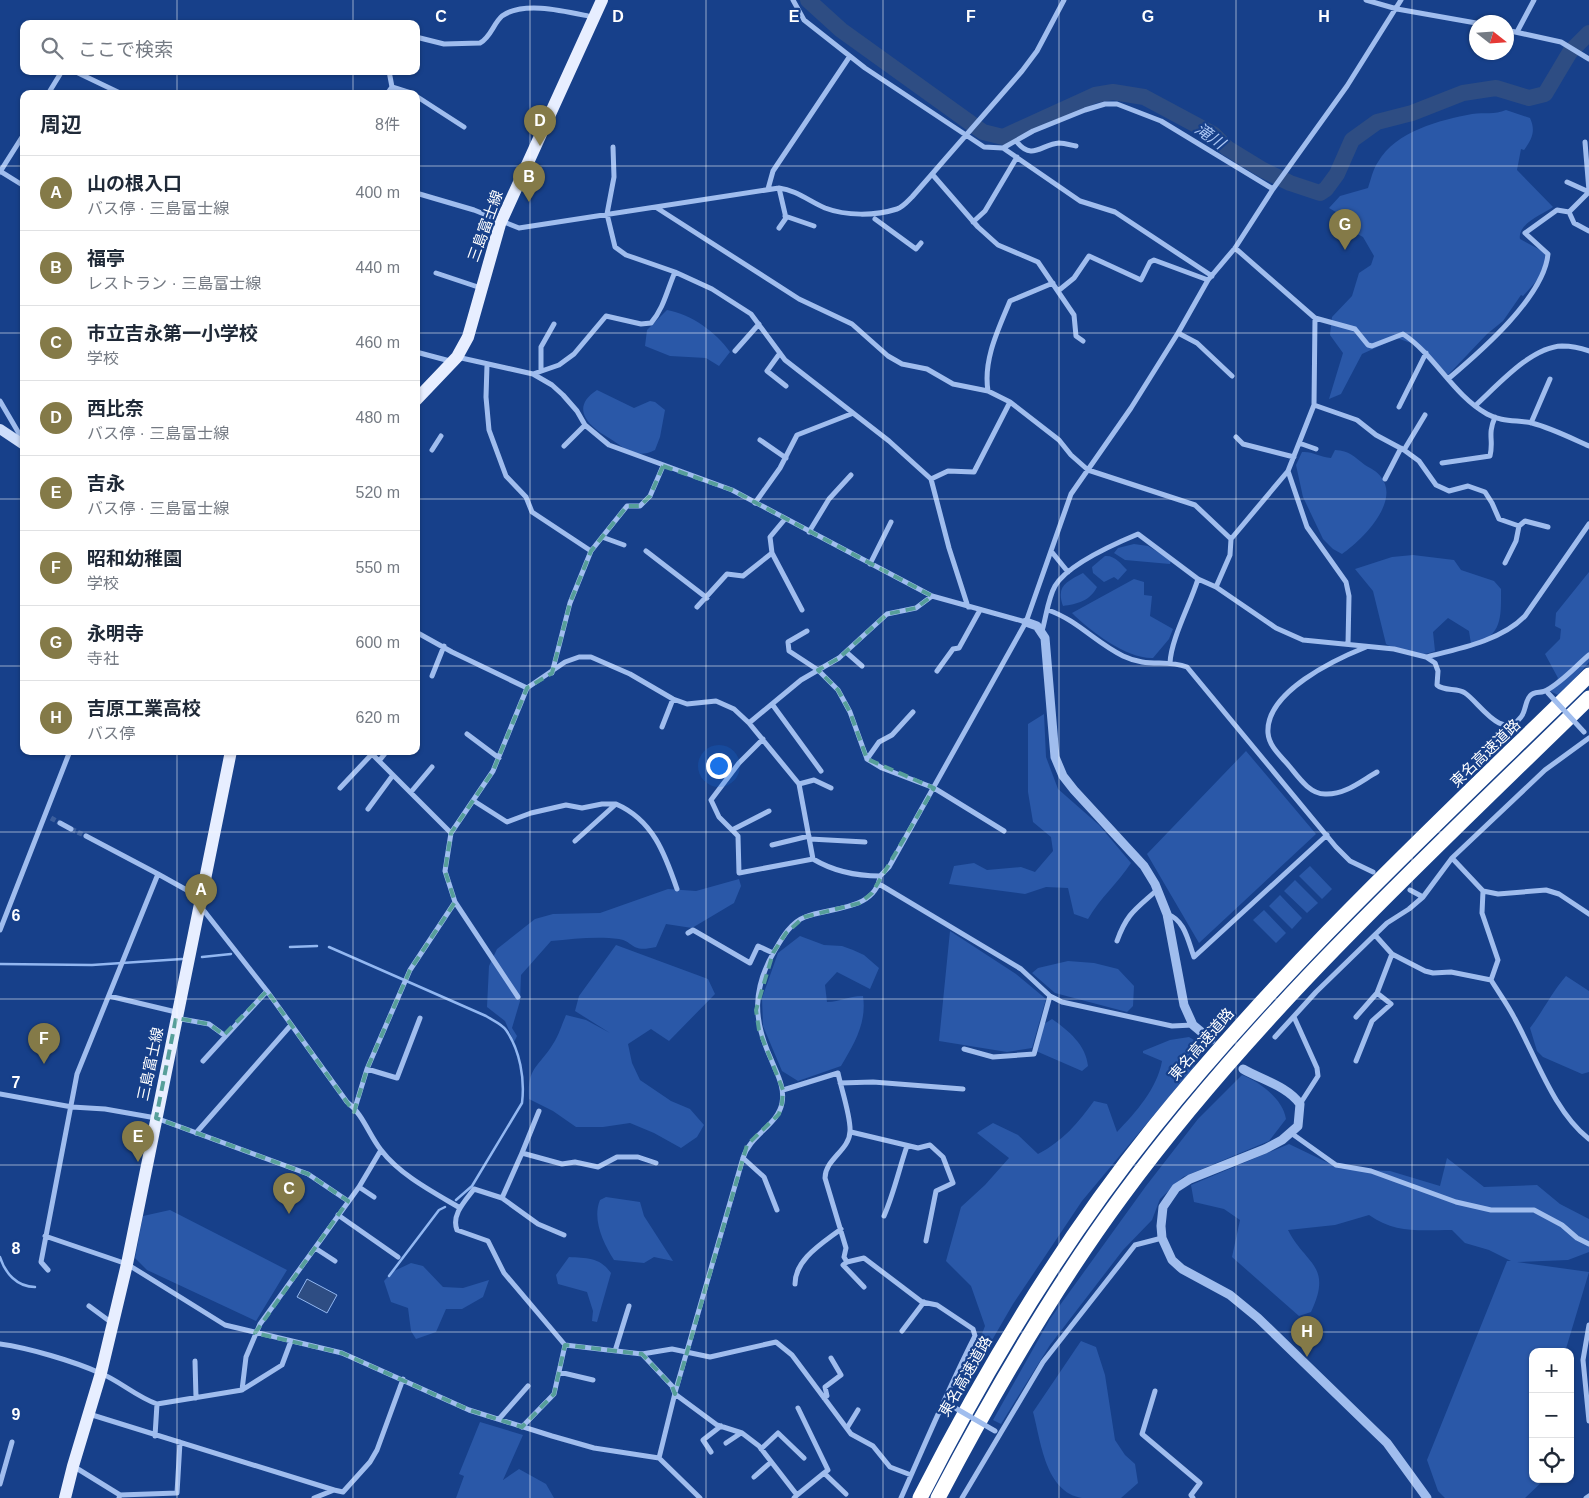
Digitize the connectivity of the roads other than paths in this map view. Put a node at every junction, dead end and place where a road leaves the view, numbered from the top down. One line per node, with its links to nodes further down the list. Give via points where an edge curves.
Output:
1 (602, 0): 8 (main road, 三島富士線)
2 (793, 0): 13 (street, via 804,20)
3 (1064, 0): 25 (street, via 1037,51)
4 (1366, 0): 7 (street)
5 (1400, 0): 7 (street)
6 (1534, 0): 11 (street)
7 (1397, 9): 9 (street); 39 (street, via 1347,86)
8 (594, 18): 12 (street, via 549,7 514,8 501,16 485,41 480,43 444,44); 47 (main road, 三島富士線)
9 (1469, 22)
10 (1514, 31): 11 (street)
11 (1518, 32): 14 (street, via 1561,42)
12 (420, 38)
13 (850, 56): 25 (street); 38 (street, via 772,171)
14 (1587, 58)
15 (60, 75): 19 (street)
16 (82, 75): 20 (street)
17 (390, 75): 18 (street)
18 (392, 87): 21 (street); 22 (street)
19 (50, 90)
20 (114, 90)
21 (390, 90)
22 (401, 90)
23 (420, 98): 24 (street)
24 (464, 128)
25 (965, 134): 31 (street, via 984,147); 34 (street)
26 (20, 140): 33 (street)
27 (1017, 142): 29 (street, via 1035,152 1059,143); 31 (street); 39 (street, via 1033,131 1085,110 1116,104 1161,121)
28 (1585, 142): 40 (street)
29 (1076, 146)
30 (612, 147): 44 (street, via 614,177)
31 (1003, 148): 32 (street)
32 (1017, 157): 48 (street, via 985,211); 56 (street, via 1080,201 1115,212)
33 (0, 172): 36 (street)
34 (932, 174): 37 (street, via 899,208 876,213 848,214); 48 (street)
35 (1567, 182): 40 (street)
36 (20, 184)
37 (779, 188): 38 (street); 45 (street)
38 (768, 189): 42 (street)
39 (1272, 189): 53 (street)
40 (1589, 191): 43 (street)
41 (420, 194): 47 (street)
42 (657, 208): 44 (street); 78 (street, via 799,299 852,324 902,364 927,369 953,384)
43 (1569, 212): 51 (street, via 1574,223); 75 (street, via 1557,210 1525,233 1548,254 1540,277 1524,304 1479,353)
44 (607, 214): 47 (street, via 519,228); 54 (street, via 615,247 626,255)
45 (785, 216): 49 (street); 50 (street)
46 (875, 219): 52 (street, via 916,249)
47 (502, 221): 58 (main road, 三島富士線)
48 (973, 222): 57 (street, via 998,245 1038,262)
49 (814, 226)
50 (779, 228)
51 (1589, 231)
52 (921, 242)
53 (1235, 248): 56 (street); 60 (street)
54 (675, 272): 62 (street, via 720,294 751,314); 72 (street, via 661,311 651,323 641,324 606,316 574,354)
55 (436, 273): 58 (street)
56 (1210, 278): 59 (street, via 1154,260 1142,280 1088,256 1074,278); 63 (street)
57 (1052, 283): 59 (street); 78 (street, via 1010,301 994,340 986,376)
58 (482, 288): 70 (main road, 三島富士線, via 468,337)
59 (1058, 290): 64 (street, via 1074,315 1076,336)
60 (1315, 318): 69 (street, via 1355,329 1372,346 1403,334); 82 (street)
61 (554, 324): 72 (street, via 541,348)
62 (759, 324): 65 (street); 68 (street)
63 (1178, 333): 74 (street, via 1196,343); 106 (street)
64 (1083, 341)
65 (735, 351)
66 (1589, 351): 83 (street, via 1561,346 1539,352)
67 (420, 353): 70 (street)
68 (780, 353): 77 (street, via 767,371); 85 (street)
69 (1426, 353): 75 (street); 84 (street)
70 (455, 359): 71 (street); 79 (main road, 三島富士線)
71 (487, 365): 73 (street); 121 (street, via 489,430 506,476 526,497 532,512)
72 (541, 371): 73 (street)
73 (533, 374): 89 (street, via 564,395)
74 (1232, 376)
75 (1448, 379): 83 (street)
76 (1550, 379): 88 (street)
77 (786, 386)
78 (988, 391): 81 (street)
79 (420, 396)
80 (0, 400): 92 (street)
81 (1010, 402): 106 (street, via 1059,440 1070,455); 109 (street, via 974,472 948,470)
82 (1314, 405): 96 (street); 100 (street, via 1357,420)
83 (1476, 405): 87 (street)
84 (1399, 407)
85 (851, 414): 103 (street, via 797,435); 109 (street, via 889,441)
86 (1425, 415): 100 (street)
87 (1496, 417): 88 (street); 104 (street, via 1489,432 1490,456)
88 (1531, 423): 98 (street)
89 (585, 425): 97 (street); 105 (street, via 609,445)
90 (0, 429): 95 (main road)
91 (442, 436): 101 (street)
92 (20, 437)
93 (1236, 437): 102 (street, via 1243,444)
94 (760, 440): 103 (street)
95 (20, 442)
96 (1299, 444): 99 (street); 102 (street)
97 (564, 446)
98 (1589, 446)
99 (1316, 449)
100 (1402, 449): 110 (street); 115 (street, via 1419,461 1436,485 1450,491 1468,486 1484,492 1499,519)
101 (432, 450)
102 (1294, 456): 107 (street)
103 (786, 458): 111 (street)
104 (1442, 463)
105 (663, 466): 111 (street, via 732,490); 118 (street, via 650,496 640,506 627,506)
106 (1088, 470): 119 (street, via 1195,505); 123 (street, via 1071,494)
107 (1288, 471): 119 (street); 141 (street, via 1307,527 1346,582 1349,596)
108 (851, 476): 117 (street, via 829,499)
109 (931, 479): 132 (street)
110 (1385, 480)
111 (755, 502): 112 (street)
112 (784, 519): 117 (street); 124 (street, via 770,538)
113 (891, 522): 126 (street)
114 (1589, 524): 146 (street, via 1516,625 1452,651)
115 (1519, 526): 116 (street, via 1525,521); 125 (street)
116 (1548, 527)
117 (809, 532): 126 (street)
118 (602, 537): 120 (street); 121 (street)
119 (1231, 539): 129 (street, via 1230,555)
120 (624, 545)
121 (591, 551): 151 (street, via 570,603)
122 (646, 551): 131 (street)
123 (1051, 551): 127 (street); 137 (street)
124 (772, 553): 131 (street, via 743,576 727,574); 134 (street)
125 (1506, 563)
126 (870, 564): 130 (street)
127 (1068, 572): 128 (street, via 1116,543 1138,534); 136 (street, via 1054,586)
128 (1198, 579): 129 (street); 147 (street, via 1171,648)
129 (1216, 587): 141 (street, via 1276,628 1303,640)
130 (932, 596): 132 (street); 144 (street, via 916,608 887,614)
131 (707, 598): 133 (street)
132 (968, 607): 135 (street)
133 (697, 608)
134 (802, 610)
135 (980, 610): 137 (street); 150 (street, via 959,648 952,649)
136 (1048, 610): 139 (street); 147 (street, via 1072,620 1125,657 1153,665)
137 (1026, 622): 139 (street); 180 (street)
138 (807, 631): 149 (street, via 788,642 789,651)
139 (1042, 632): 206 (street, via 1048,658 1051,733 1055,757 1063,776 1144,866)
140 (420, 634): 142 (street)
141 (1348, 644): 143 (street)
142 (444, 646): 153 (street); 154 (street)
143 (1366, 646): 146 (street); 175 (street, via 1330,662 1293,688 1278,704 1268,732 1271,744 1307,787 1324,794 1344,791)
144 (846, 652): 148 (street); 149 (street)
145 (1589, 655): 155 (street)
146 (1426, 657): 155 (street, via 1435,663 1438,671 1436,685 1442,689 1463,691 1500,723 1513,724 1521,717 1529,696 1534,692)
147 (1170, 663): 193 (street, via 1187,667)
148 (862, 666)
149 (818, 670): 158 (street); 171 (street, via 838,690)
150 (937, 671)
151 (552, 673): 154 (street); 157 (street, via 564,662 591,657 630,674)
152 (1589, 675): 341 (highway, 東名高速道路, via 1279,982 1153,1128 1102,1195 1033,1296 950,1438)
153 (432, 676)
154 (527, 688): 170 (street)
155 (1547, 692): 163 (street, bridge)
156 (1589, 698): 342 (highway, via 1296,990 1157,1151 1060,1285 971,1435)
157 (673, 699): 160 (street, via 687,704 716,701 734,708); 161 (street)
158 (772, 704): 160 (street); 174 (street)
159 (913, 712): 171 (street, via 892,735 879,742)
160 (749, 723): 164 (street)
161 (662, 727)
162 (467, 734): 170 (street)
163 (1589, 738): 199 (street, via 1545,770)
164 (763, 739): 177 (street); 190 (street, via 739,762 710,800 719,817)
165 (68, 755): 186 (street)
166 (230, 755): 210 (main road, 三島富士線)
167 (369, 755): 178 (street)
168 (373, 755): 172 (street)
169 (384, 755): 172 (street)
170 (499, 758): 182 (street)
171 (867, 759): 180 (street)
172 (379, 761): 176 (street)
173 (432, 767): 181 (street)
174 (821, 771)
175 (1377, 772)
176 (393, 775): 181 (street); 184 (street)
177 (799, 784): 179 (street, via 814,780); 195 (street)
178 (340, 788)
179 (830, 788)
180 (934, 788): 191 (street); 203 (street, via 889,867)
181 (412, 792): 192 (street)
182 (474, 801): 183 (street, via 506,822 566,805 582,808); 192 (street)
183 (616, 804): 196 (street); 205 (street, via 632,811 653,832 665,854)
184 (368, 809)
185 (769, 811): 190 (street)
186 (45, 815): 187 (street); 214 (street)
187 (51, 818)
188 (60, 823): 189 (street)
189 (71, 829)
190 (732, 830): 200 (street, via 738,836 738,873)
191 (1004, 831)
192 (451, 833): 211 (street, via 445,871)
193 (1327, 835): 201 (street, via 1350,861); 212 (street, via 1194,957 1182,924)
194 (86, 836): 202 (street)
195 (809, 838): 197 (street); 198 (street); 200 (street)
196 (575, 841)
197 (865, 842)
198 (772, 845)
199 (1452, 858): 208 (street); 209 (street)
200 (813, 859): 203 (street, via 827,867 864,876)
201 (1373, 872)
202 (158, 874): 210 (street); 223 (street)
203 (880, 876): 204 (street)
204 (879, 884): 218 (street, via 860,904 804,917 786,933); 224 (street, via 1021,969)
205 (677, 890)
206 (1157, 890): 212 (street); 217 (street, via 1131,912)
207 (1410, 890): 209 (street)
208 (1483, 891): 213 (street, via 1498,894 1546,890 1560,894); 220 (street, via 1482,913 1498,960)
209 (1423, 897): 216 (street, via 1386,923)
210 (200, 902): 221 (street); 226 (main road, 三島富士線)
211 (455, 902): 225 (street); 239 (street, via 407,975)
212 (1167, 914): 231 (street, via 1184,1005)
213 (1589, 914)
214 (0, 930)
215 (688, 934): 218 (street, via 693,930 750,963 758,946)
216 (1375, 935): 219 (street); 228 (street)
217 (1118, 941)
218 (773, 953): 242 (street, via 756,1010 759,1030)
219 (1392, 954): 220 (street, via 1425,971 1451,972); 222 (street)
220 (1491, 980): 252 (street, via 1571,1121)
221 (267, 991): 230 (street); 232 (street)
222 (1377, 993): 227 (street); 237 (street, via 1391,1004 1372,1021)
223 (109, 996): 226 (street); 245 (street, via 77,1074)
224 (1050, 996): 231 (street, via 1069,1004 1172,1026); 235 (street, via 1034,1054 993,1057)
225 (518, 998)
226 (176, 1015): 232 (street, via 209,1024); 248 (main road, 三島富士線)
227 (1356, 1016)
228 (1294, 1017): 233 (street); 244 (street, via 1318,1076)
229 (420, 1018): 239 (street, via 397,1078)
230 (291, 1025): 246 (street, via 347,1102); 250 (street)
231 (1192, 1025): 234 (street)
232 (224, 1035): 236 (street)
233 (1275, 1038)
234 (1211, 1040)
235 (964, 1050)
236 (203, 1061)
237 (1356, 1061)
238 (1243, 1068): 244 (street, via 1291,1092)
239 (367, 1069): 246 (street)
240 (840, 1083): 241 (street); 242 (street, via 838,1073); 249 (street)
241 (964, 1088)
242 (783, 1090): 256 (street, via 779,1114 747,1145)
243 (0, 1094): 245 (street)
244 (1300, 1104): 251 (street, via 1298,1126)
245 (72, 1107): 248 (street); 268 (street)
246 (355, 1108): 254 (street)
247 (540, 1111): 255 (street)
248 (156, 1118): 250 (street); 276 (main road, 三島富士線)
249 (851, 1132): 253 (street); 266 (street, via 845,1145 825,1168 824,1178)
250 (196, 1133): 261 (street, via 308,1174)
251 (1292, 1133): 269 (street, via 1266,1149 1190,1179 1176,1188 1163,1207); 271 (street, via 1336,1165 1372,1171 1456,1202 1490,1210 1534,1210)
252 (1589, 1139)
253 (907, 1146): 265 (street); 270 (street, via 930,1145 942,1157 953,1183 936,1191)
254 (381, 1150): 258 (street); 262 (street, via 397,1166)
255 (522, 1153): 257 (street, via 562,1164 575,1162 598,1167 617,1157 638,1157); 260 (street)
256 (742, 1158): 263 (street, via 764,1178); 291 (street)
257 (656, 1163)
258 (359, 1187): 259 (street); 261 (street)
259 (374, 1197)
260 (502, 1198): 262 (street, via 474,1189); 267 (street, via 538,1224)
261 (348, 1201): 264 (street)
262 (460, 1208): 289 (street, via 454,1223 456,1230 488,1241 504,1273)
263 (777, 1210)
264 (338, 1215): 272 (street); 273 (street)
265 (884, 1216)
266 (841, 1229): 275 (street); 278 (street, via 800,1266 795,1274)
267 (564, 1235)
268 (45, 1236): 276 (street); 277 (street, via 41,1262)
269 (1162, 1238): 315 (street, via 1135,1245 1043,1362); 345 (street, via 1172,1260 1182,1269 1230,1295 1258,1318 1387,1443)
270 (926, 1241)
271 (1589, 1244)
272 (315, 1248): 274 (street); 286 (street)
273 (398, 1257)
274 (335, 1261)
275 (847, 1262): 279 (street, via 843,1265); 280 (street, via 864,1258)
276 (128, 1264): 283 (main road, 三島富士線); 286 (street, via 225,1324)
277 (48, 1270)
278 (795, 1284)
279 (864, 1287)
280 (924, 1302): 285 (street); 306 (street, via 937,1305 973,1329 975,1336 960,1363)
281 (88, 1306): 283 (street)
282 (629, 1306): 290 (street)
283 (113, 1324): 296 (main road, 三島富士線)
284 (1589, 1325): 311 (street, via 1583,1360)
285 (902, 1331)
286 (256, 1333): 287 (street); 300 (street, via 246,1357)
287 (291, 1341): 297 (street, via 342,1353); 300 (street, via 282,1365)
288 (0, 1344): 296 (street)
289 (565, 1345): 290 (street); 295 (street)
290 (615, 1351): 292 (street)
291 (688, 1351): 292 (street, via 672,1349); 302 (street); 304 (street, via 710,1357 776,1342 792,1355)
292 (642, 1354): 302 (street, via 672,1386)
293 (831, 1358): 304 (street, via 841,1376 825,1387 827,1396)
294 (195, 1361): 303 (street)
295 (559, 1372): 298 (street); 313 (street, via 554,1394)
296 (101, 1373): 305 (street, via 139,1397); 309 (main road, 三島富士線)
297 (403, 1379): 310 (street, via 469,1410); 333 (street, via 377,1450)
298 (593, 1380)
299 (528, 1386): 310 (street)
300 (242, 1390): 303 (street)
301 (1155, 1391): 344 (street, via 1142,1434 1200,1483 1191,1495)
302 (675, 1394): 312 (street); 323 (street)
303 (196, 1398): 305 (street)
304 (824, 1398): 314 (street)
305 (157, 1404): 317 (street)
306 (947, 1404): 315 (street, bridge); 328 (street)
307 (798, 1408): 327 (street, via 828,1470)
308 (858, 1410): 314 (street)
309 (89, 1414): 317 (street); 326 (main road, 三島富士線)
310 (499, 1419): 313 (street)
311 (1589, 1421)
312 (721, 1426): 316 (street); 322 (street, via 703,1440)
313 (522, 1427): 323 (street, via 594,1448)
314 (847, 1428): 328 (street, via 851,1434 873,1446 890,1467)
315 (998, 1432): 343 (street)
316 (741, 1433): 320 (street); 321 (street)
317 (155, 1436): 319 (street)
318 (12, 1442): 330 (street)
319 (180, 1442): 331 (street); 334 (street, via 177,1493)
320 (726, 1443)
321 (761, 1449): 324 (street, via 778,1433); 325 (street)
322 (711, 1452)
323 (659, 1458): 339 (street)
324 (804, 1458)
325 (772, 1462): 329 (street); 336 (street)
326 (73, 1466): 334 (street); 337 (main road, 三島富士線)
327 (824, 1473): 332 (street); 336 (street)
328 (911, 1475): 340 (street)
329 (754, 1477)
330 (0, 1484)
331 (334, 1490): 333 (street); 338 (street)
332 (846, 1494)
333 (344, 1495)
334 (119, 1496)
335 (1589, 1496): 346 (street)
336 (796, 1497)
337 (65, 1498)
338 (314, 1498)
339 (700, 1498)
340 (901, 1498)
341 (920, 1498)
342 (938, 1498)
343 (962, 1498)
344 (1193, 1498)
345 (1427, 1498)
346 (1586, 1498)

